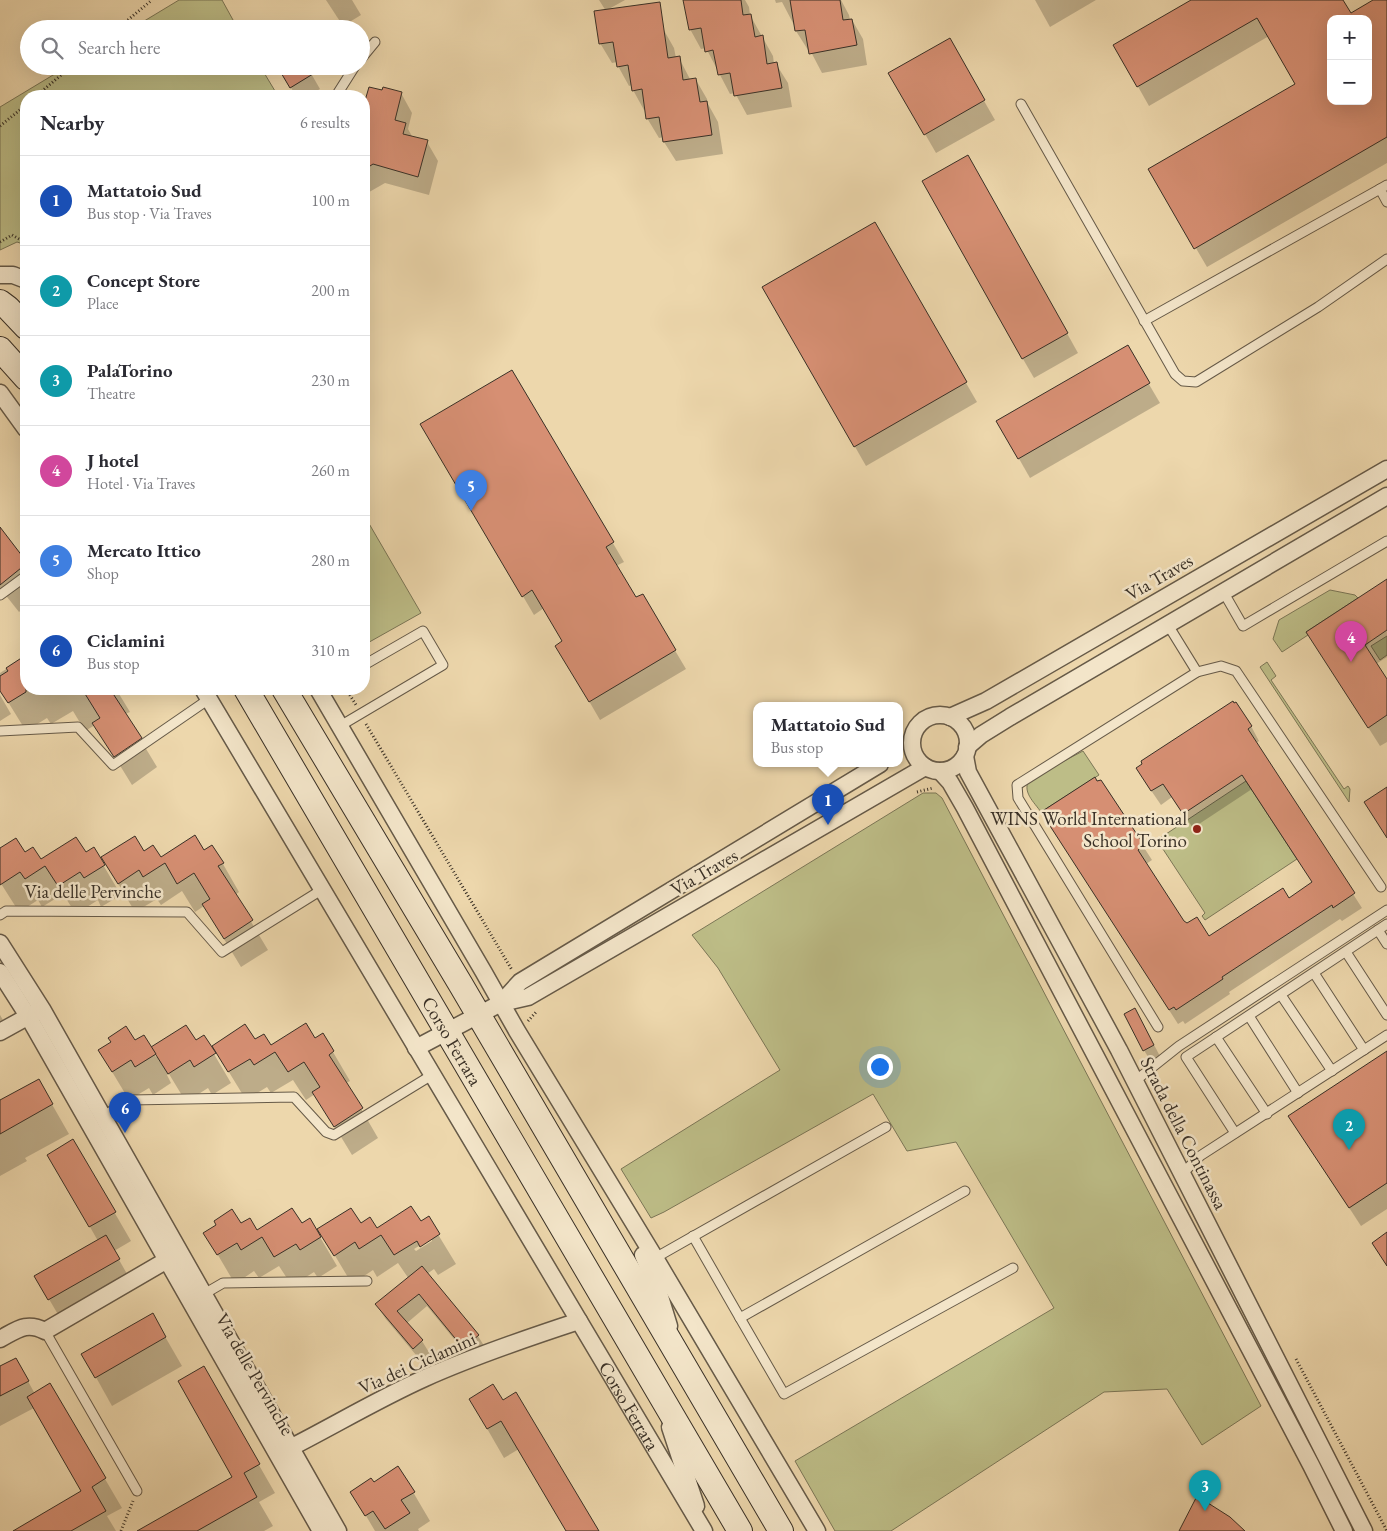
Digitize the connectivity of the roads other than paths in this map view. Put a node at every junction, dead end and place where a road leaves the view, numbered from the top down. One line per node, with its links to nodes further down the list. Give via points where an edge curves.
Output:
1 (375, 42): 2 (lane)
2 (370, 48)
3 (349, 75): 4 (lane)
4 (340, 90)
5 (1021, 104): 13 (lane)
6 (1384, 187): 7 (lane); 13 (lane)
7 (1387, 202)
8 (1387, 259): 13 (lane, via 1318,308 1196,382 1183,381 1175,374)
9 (0, 275): 10 (street)
10 (20, 278)
11 (0, 302): 12 (main road)
12 (20, 321)
13 (1144, 321)
14 (0, 349): 15 (main road)
15 (20, 371)
16 (0, 393): 17 (street)
17 (20, 421)
18 (1387, 468): 32 (street, Via Traves, via 986,701)
19 (1387, 496): 22 (street)
20 (1387, 542): 22 (lane, via 1243,626)
21 (20, 580): 23 (lane)
22 (1224, 593): 24 (street)
23 (0, 595)
24 (1168, 625): 26 (lane); 36 (street, via 988,731)
25 (370, 661): 33 (lane, via 423,631 443,665)
26 (1197, 672): 39 (lane, via 1221,666 1236,671); 56 (lane, via 1017,785 1018,798)
27 (205, 695): 34 (lane, Corso Ferrara, via 113,765 78,727)
28 (207, 695): 40 (street, Corso Ferrara)
29 (250, 695): 57 (main road, Corso Ferrara)
30 (288, 695): 54 (main road, Corso Ferrara)
31 (323, 695): 33 (street, Corso Ferrara)
32 (950, 717): 35 (street, via 942,715 925,719); 36 (street, via 964,729)
33 (340, 726): 51 (street, Corso Ferrara)
34 (0, 731)
35 (906, 745): 38 (street)
36 (966, 751): 38 (street, via 954,767); 65 (street, Strada della Continassa, via 968,772)
37 (875, 767): 51 (street, Via Traves, via 520,982)
38 (932, 769): 51 (street, Via Traves, via 533,1004); 95 (street, via 950,782 965,808)
39 (1381, 887)
40 (323, 889): 42 (lane, Via delle Pervinche, via 222,952 187,912 6,911); 61 (street, Corso Ferrara)
41 (1387, 910): 65 (lane, via 1179,1046)
42 (0, 915)
43 (1387, 924): 44 (lane)
44 (1378, 930): 46 (lane); 47 (lane)
45 (0, 943): 52 (street, Via delle Pervinche)
46 (1387, 944)
47 (1346, 952): 49 (lane); 53 (lane)
48 (0, 972): 52 (street, Via delle Pervinche)
49 (1314, 973): 50 (lane); 62 (lane)
50 (1281, 995): 55 (lane); 63 (lane)
51 (501, 1003): 54 (street, Via Traves); 73 (street, Corso Ferrara)
52 (35, 1012): 58 (street); 68 (street, Via delle Pervinche); 75 (street, Via delle Pervinche)
53 (1387, 1015)
54 (478, 1016): 57 (street, Via Traves); 84 (main road, Corso Ferrara)
55 (1249, 1016): 60 (lane); 66 (lane)
56 (1158, 1027)
57 (447, 1031): 61 (street, Via Traves); 85 (main road, Corso Ferrara)
58 (0, 1032)
59 (1387, 1035): 62 (lane)
60 (1216, 1037): 67 (lane); 70 (lane, via 1186,1057)
61 (416, 1048): 64 (street, Corso Ferrara)
62 (1364, 1050): 63 (lane)
63 (1332, 1071): 66 (lane)
64 (432, 1075): 68 (lane, Corso Ferrara, via 334,1136 326,1132 294,1097 130,1100); 81 (street, Corso Ferrara)
65 (1135, 1082): 71 (street, Strada della Continassa)
66 (1298, 1093): 67 (lane)
67 (1267, 1114): 70 (lane)
68 (103, 1116): 75 (street, Via delle Pervinche)
69 (886, 1127): 74 (lane)
70 (1235, 1133): 71 (lane, via 1200,1156)
71 (1182, 1174): 96 (street, Strada della Continassa)
72 (965, 1192): 80 (lane)
73 (632, 1221): 76 (street, Corso Ferrara); 84 (street, Corso Ferrara, via 658,1290)
74 (693, 1236): 76 (lane); 80 (lane)
75 (174, 1257): 79 (street, Via delle Pervinche); 82 (street); 86 (street, Via delle Pervinche)
76 (655, 1258): 94 (street, Corso Ferrara)
77 (1013, 1268): 80 (lane, via 784,1394)
78 (367, 1281): 79 (lane, Via delle Pervinche, via 223,1283)
79 (204, 1294): 86 (street, Via delle Pervinche)
80 (740, 1318)
81 (579, 1321): 86 (street, Via dei Ciclamini, via 426,1378); 89 (street, Corso Ferrara)
82 (44, 1331): 83 (street, via 35,1326 23,1326); 87 (lane)
83 (0, 1339)
84 (676, 1352): 93 (main road, Corso Ferrara)
85 (658, 1392): 89 (street, Corso Ferrara); 92 (main road, Corso Ferrara)
86 (284, 1451): 88 (street, Via delle Pervinche)
87 (137, 1491)
88 (314, 1505): 90 (street, Via delle Pervinche); 91 (street, Via delle Pervinche)
89 (703, 1530)
90 (321, 1531)
91 (338, 1531)
92 (740, 1531)
93 (781, 1531)
94 (816, 1531)
95 (1344, 1531)
96 (1364, 1531)

